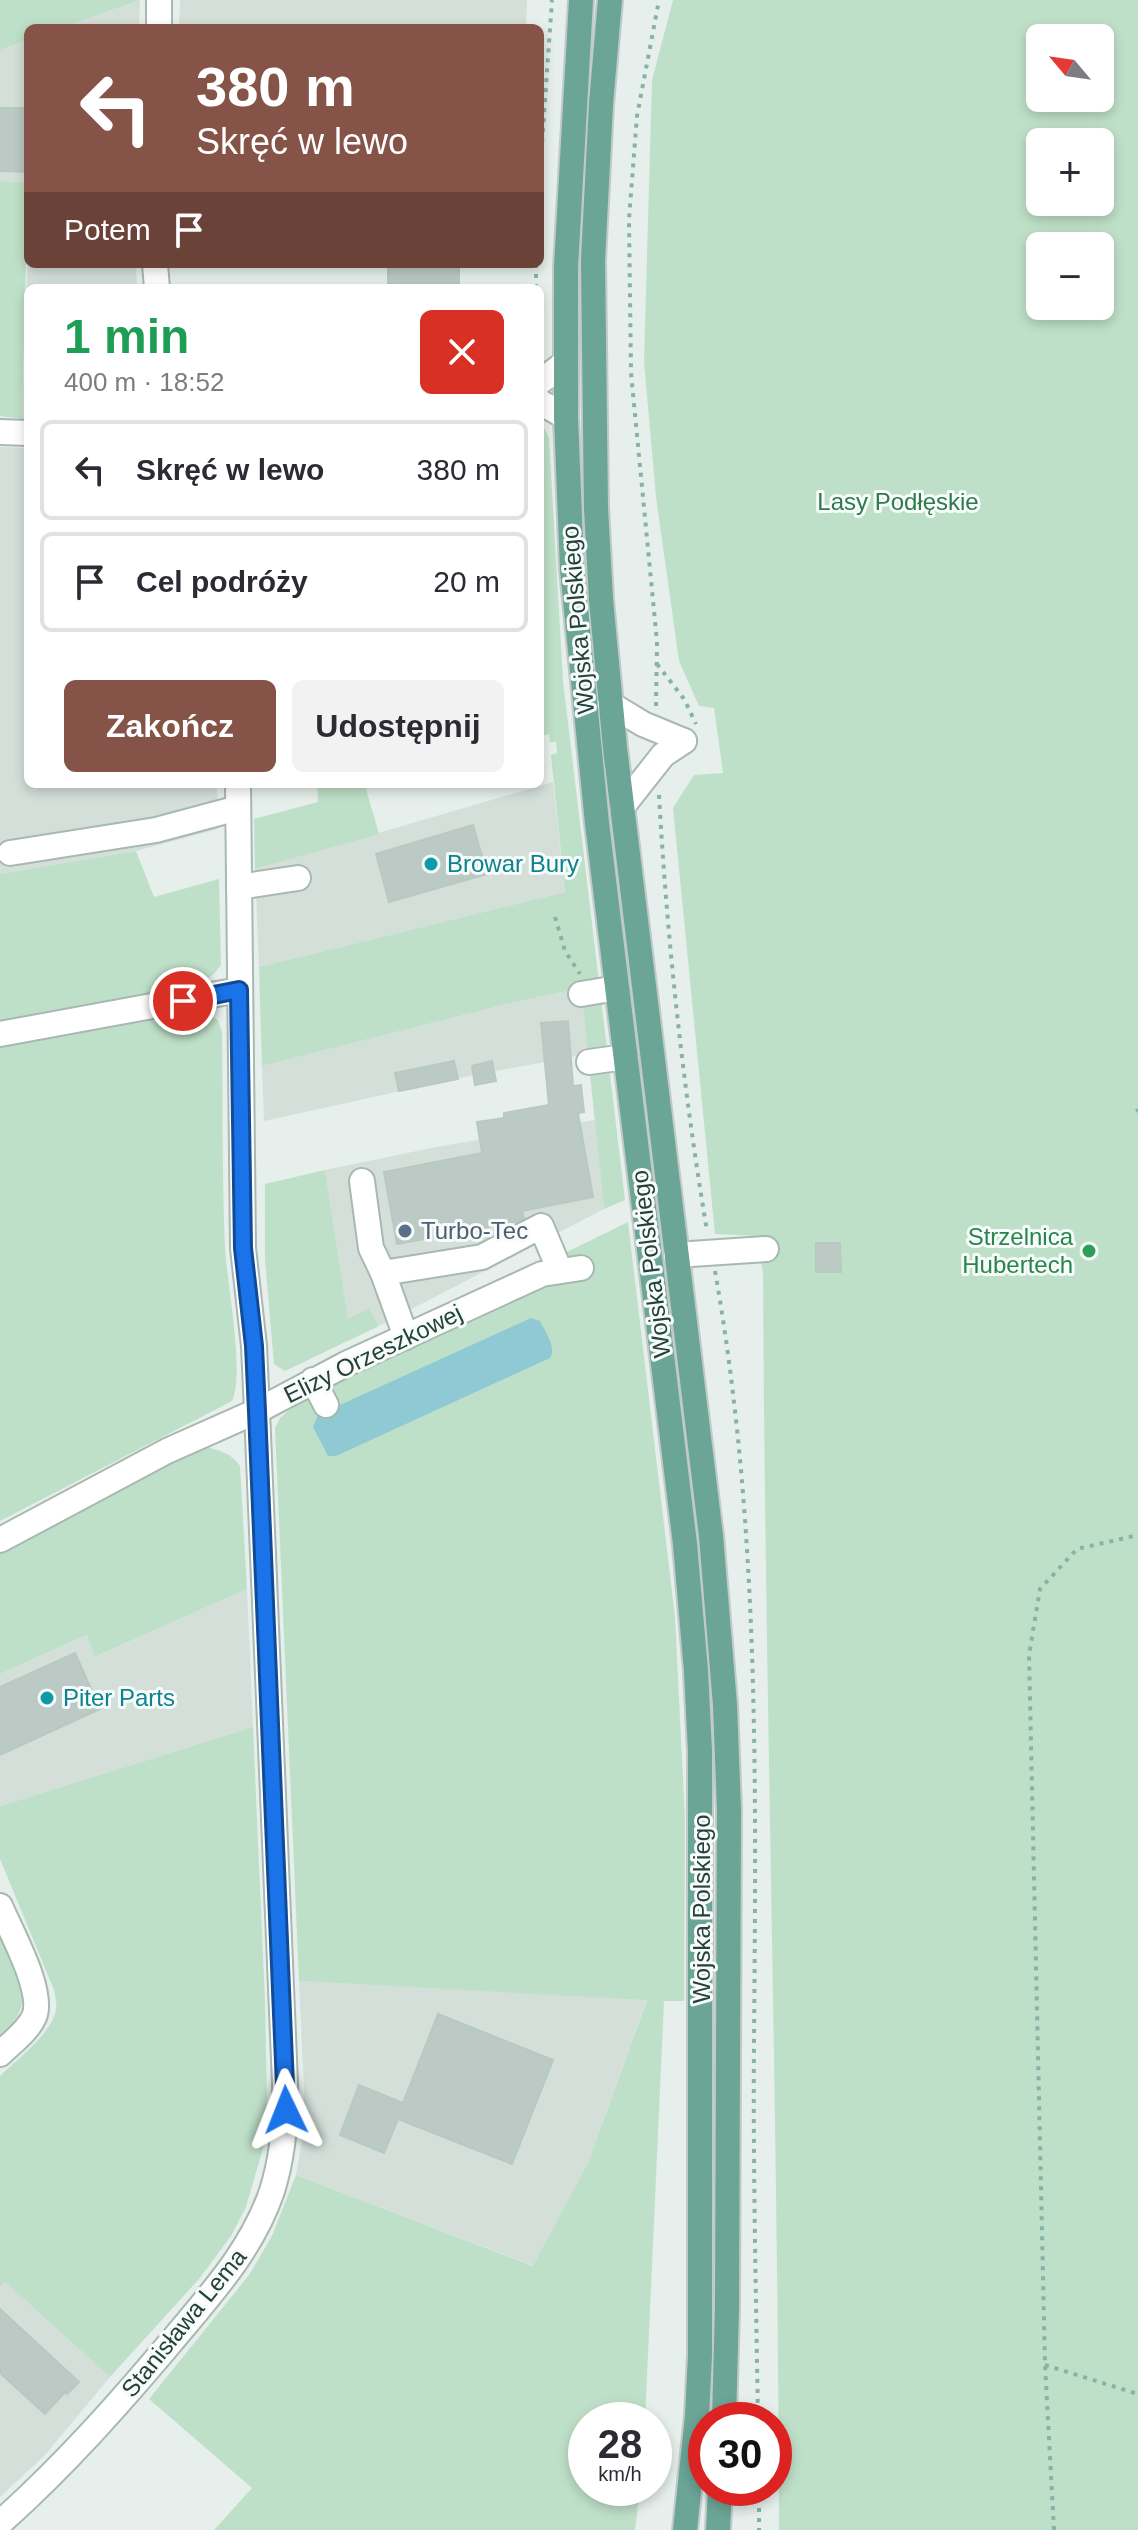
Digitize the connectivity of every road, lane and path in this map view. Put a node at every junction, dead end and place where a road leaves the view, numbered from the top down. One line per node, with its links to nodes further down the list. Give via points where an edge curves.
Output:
1 (159, 0): 6 (street)
2 (552, 0): 7 (path)
3 (581, 0): 8 (main road, Wojska Polskiego, via 568,210)
4 (610, 0): 15 (main road, Wojska Polskiego, via 596,200 593,385 597,539)
5 (659, 0): 14 (path, via 637,116 629,219 631,373)
6 (159, 24)
7 (544, 115)
8 (566, 362): 9 (street); 11 (main road, Wojska Polskiego)
9 (544, 379)
10 (544, 404): 11 (street)
11 (566, 417): 25 (main road, Wojska Polskiego, via 578,643)
12 (0, 432): 13 (street)
13 (24, 433)
14 (656, 662): 16 (path); 17 (path)
15 (610, 704): 20 (main road, Wojska Polskiego); 20 (street, via 684,741 663,755)
16 (656, 708)
17 (697, 726)
18 (659, 786): 31 (path)
19 (238, 796): 21 (street, via 156,830); 23 (street, Stanisława Lema)
20 (622, 807): 34 (main road, Wojska Polskiego)
21 (10, 853)
22 (298, 878): 23 (street)
23 (239, 887): 26 (street, Stanisława Lema)
24 (555, 917): 27 (path)
25 (617, 988): 27 (street); 29 (main road, Wojska Polskiego)
26 (239, 990): 28 (street); 39 (street, Stanisława Lema, via 243,1248)
27 (587, 993)
28 (0, 1034)
29 (625, 1057): 30 (street); 50 (main road, Wojska Polskiego, via 685,1544 700,1751 700,2355)
30 (589, 1062)
31 (699, 1180)
32 (362, 1181): 35 (street, via 371,1248)
33 (766, 1249): 34 (street)
34 (676, 1255): 46 (main road, Wojska Polskiego, via 713,1549 725,1705 729,1841)
35 (383, 1273): 36 (street); 36 (street, Elizy Orzeszkowej, via 482,1257 541,1226 570,1270 542,1274)
36 (406, 1337): 37 (street, Elizy Orzeszkowej)
37 (313, 1380): 38 (street); 39 (street, Elizy Orzeszkowej)
38 (326, 1405)
39 (257, 1411): 41 (street, Elizy Orzeszkowej, via 154,1458); 49 (street, Stanisława Lema, via 286,2110 279,2166 252,2237 229,2273 97,2429)
40 (1138, 1535): 44 (path, via 1077,1549 1067,1559 1040,1589 1029,1655)
41 (0, 1540)
42 (0, 1906): 43 (street, via 37,2002 32,2021)
43 (0, 2054)
44 (1045, 2365): 45 (path); 53 (path)
45 (1138, 2394)
46 (725, 2402)
47 (719, 2506): 51 (main road)
48 (759, 2506): 52 (path)
49 (0, 2523)
50 (685, 2530)
51 (718, 2530)
52 (759, 2530)
53 (1054, 2530)

